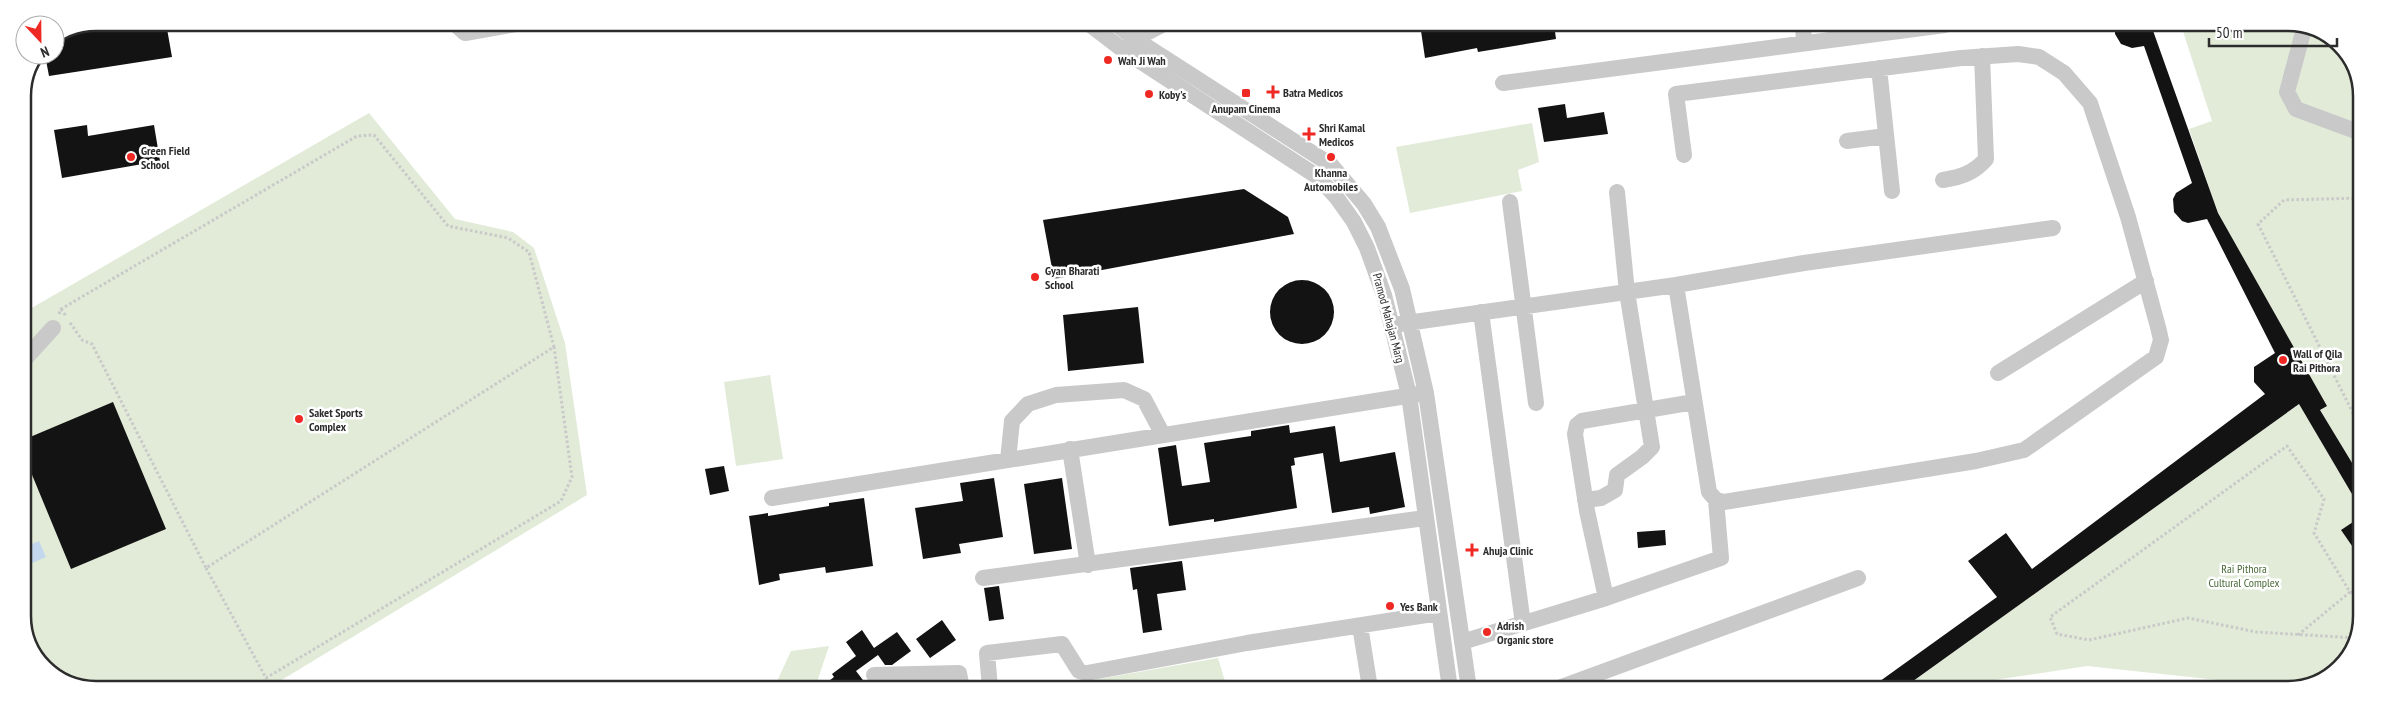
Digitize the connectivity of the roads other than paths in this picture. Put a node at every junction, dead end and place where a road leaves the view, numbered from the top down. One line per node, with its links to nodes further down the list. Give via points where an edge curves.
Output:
1 (463, 31): 2 (street)
2 (476, 31)
3 (1103, 31): 10 (street, Pramod Mahajan Marg)
4 (1121, 31): 10 (street, Pramod Mahajan Marg)
5 (1152, 31): 10 (street)
6 (1804, 31): 9 (street)
7 (1895, 31): 9 (street)
8 (2303, 33): 14 (street, via 2287,92 2296,109)
9 (1804, 42): 13 (street)
10 (1129, 44): 25 (street, Pramod Mahajan Marg, via 1330,165 1354,191 1378,227); 27 (street, Pramod Mahajan Marg, via 1318,177 1354,222 1368,248)
11 (1982, 56): 12 (street); 18 (street, via 1986,159 1963,177); 23 (street, via 2018,54 2039,57 2064,73 2090,103)
12 (1879, 68): 15 (street); 17 (street, via 1676,94)
13 (1503, 82)
14 (2353, 130)
15 (1886, 136): 16 (street); 19 (street)
16 (1847, 141)
17 (1684, 155)
18 (1943, 180)
19 (1892, 191)
20 (1617, 192): 26 (street)
21 (1510, 202): 28 (street)
22 (2054, 228): 24 (street, via 1804,263)
23 (2146, 281): 34 (street); 45 (street, via 2161,340 2156,357 2034,446 2014,454 1976,461 1724,502)
24 (1676, 285): 26 (street); 37 (street)
25 (1402, 289): 27 (street); 30 (street, Pramod Mahajan Marg)
26 (1627, 292): 28 (street); 39 (street)
27 (1384, 295): 31 (street, Pramod Mahajan Marg)
28 (1524, 306): 29 (street); 38 (street)
29 (1481, 312): 30 (street); 52 (street)
30 (1410, 323): 31 (street); 35 (street, Pramod Mahajan Marg)
31 (1391, 326): 36 (street, Pramod Mahajan Marg)
32 (53, 328): 33 (street)
33 (31, 352)
34 (1998, 373)
35 (1426, 393): 36 (street); 54 (street, Pramod Mahajan Marg)
36 (1409, 395): 40 (street); 46 (street, Pramod Mahajan Marg)
37 (1694, 402): 39 (street); 45 (street, via 1709,492)
38 (1536, 403)
39 (1646, 410): 44 (street, via 1652,447 1618,475 1615,490 1601,498); 44 (street, via 1582,421 1577,425)
40 (1163, 435): 41 (street); 42 (street, via 1144,399 1124,390 1056,395 1028,404 1012,421)
41 (1070, 450): 42 (street); 47 (street)
42 (1008, 460): 43 (street)
43 (772, 498)
44 (1585, 500): 50 (street)
45 (1716, 500): 50 (street, via 1721,558)
46 (1426, 518): 47 (street); 51 (street, Pramod Mahajan Marg)
47 (1088, 564): 48 (street)
48 (983, 578)
49 (1858, 578): 62 (street)
50 (1606, 598): 52 (street)
51 (1439, 613): 53 (street); 60 (street, Pramod Mahajan Marg)
52 (1523, 624): 54 (street)
53 (1360, 626): 58 (street, via 1087,673 1079,671 1062,644 987,653); 59 (street)
54 (1462, 642): 61 (street, Pramod Mahajan Marg)
55 (874, 675): 56 (street)
56 (916, 681): 57 (street, via 960,673)
57 (961, 681)
58 (989, 681)
59 (1369, 681)
60 (1449, 681)
61 (1468, 681)
62 (1578, 681)

